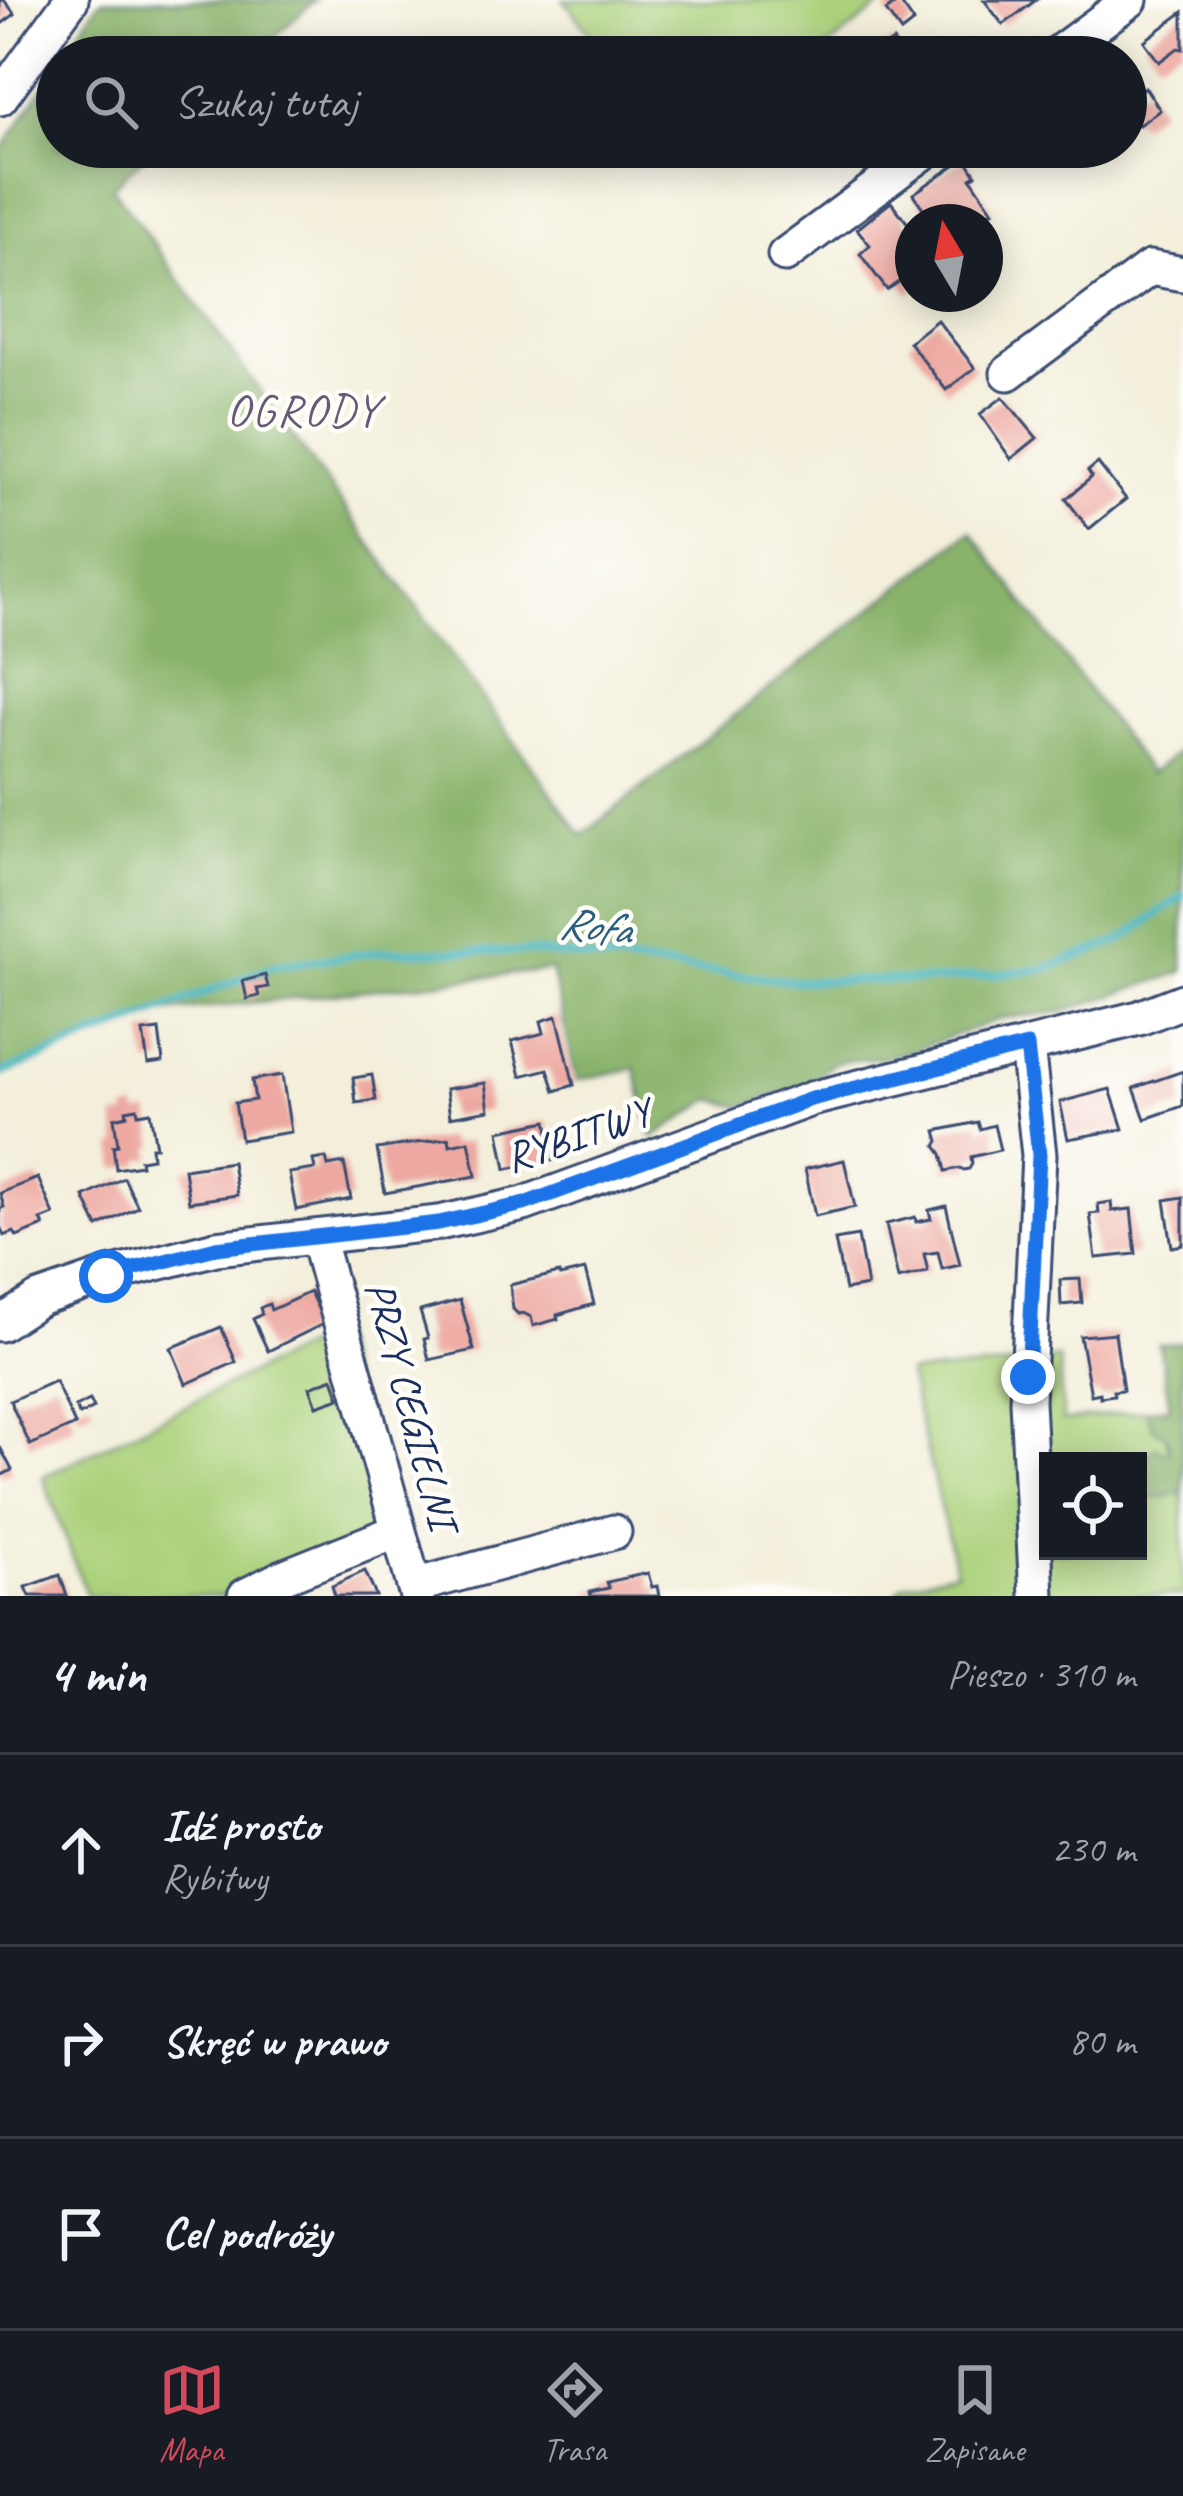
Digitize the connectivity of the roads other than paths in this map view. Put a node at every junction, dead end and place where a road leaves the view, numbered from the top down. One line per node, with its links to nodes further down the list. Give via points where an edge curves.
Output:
1 (70, 0): 3 (street)
2 (1130, 0): 4 (street)
3 (44, 36)
4 (1081, 36)
5 (36, 48): 6 (street)
6 (0, 98)
7 (904, 168): 8 (street)
8 (785, 256)
9 (1183, 274): 10 (street, via 1150,268)
10 (1008, 373)
11 (1183, 1001): 12 (street, RYBITWY)
12 (1027, 1046): 13 (street, RYBITWY, via 811,1099 524,1204); 19 (street, via 1039,1155 1027,1401)
13 (317, 1237): 14 (street, RYBITWY, via 216,1248 106,1276 39,1299); 15 (street, PRZY CEGIELNI)
14 (0, 1324)
15 (398, 1531): 17 (street, PRZY CEGIELNI); 18 (street)
16 (614, 1532): 17 (street)
17 (416, 1591)
18 (245, 1596)
19 (1037, 1596)

